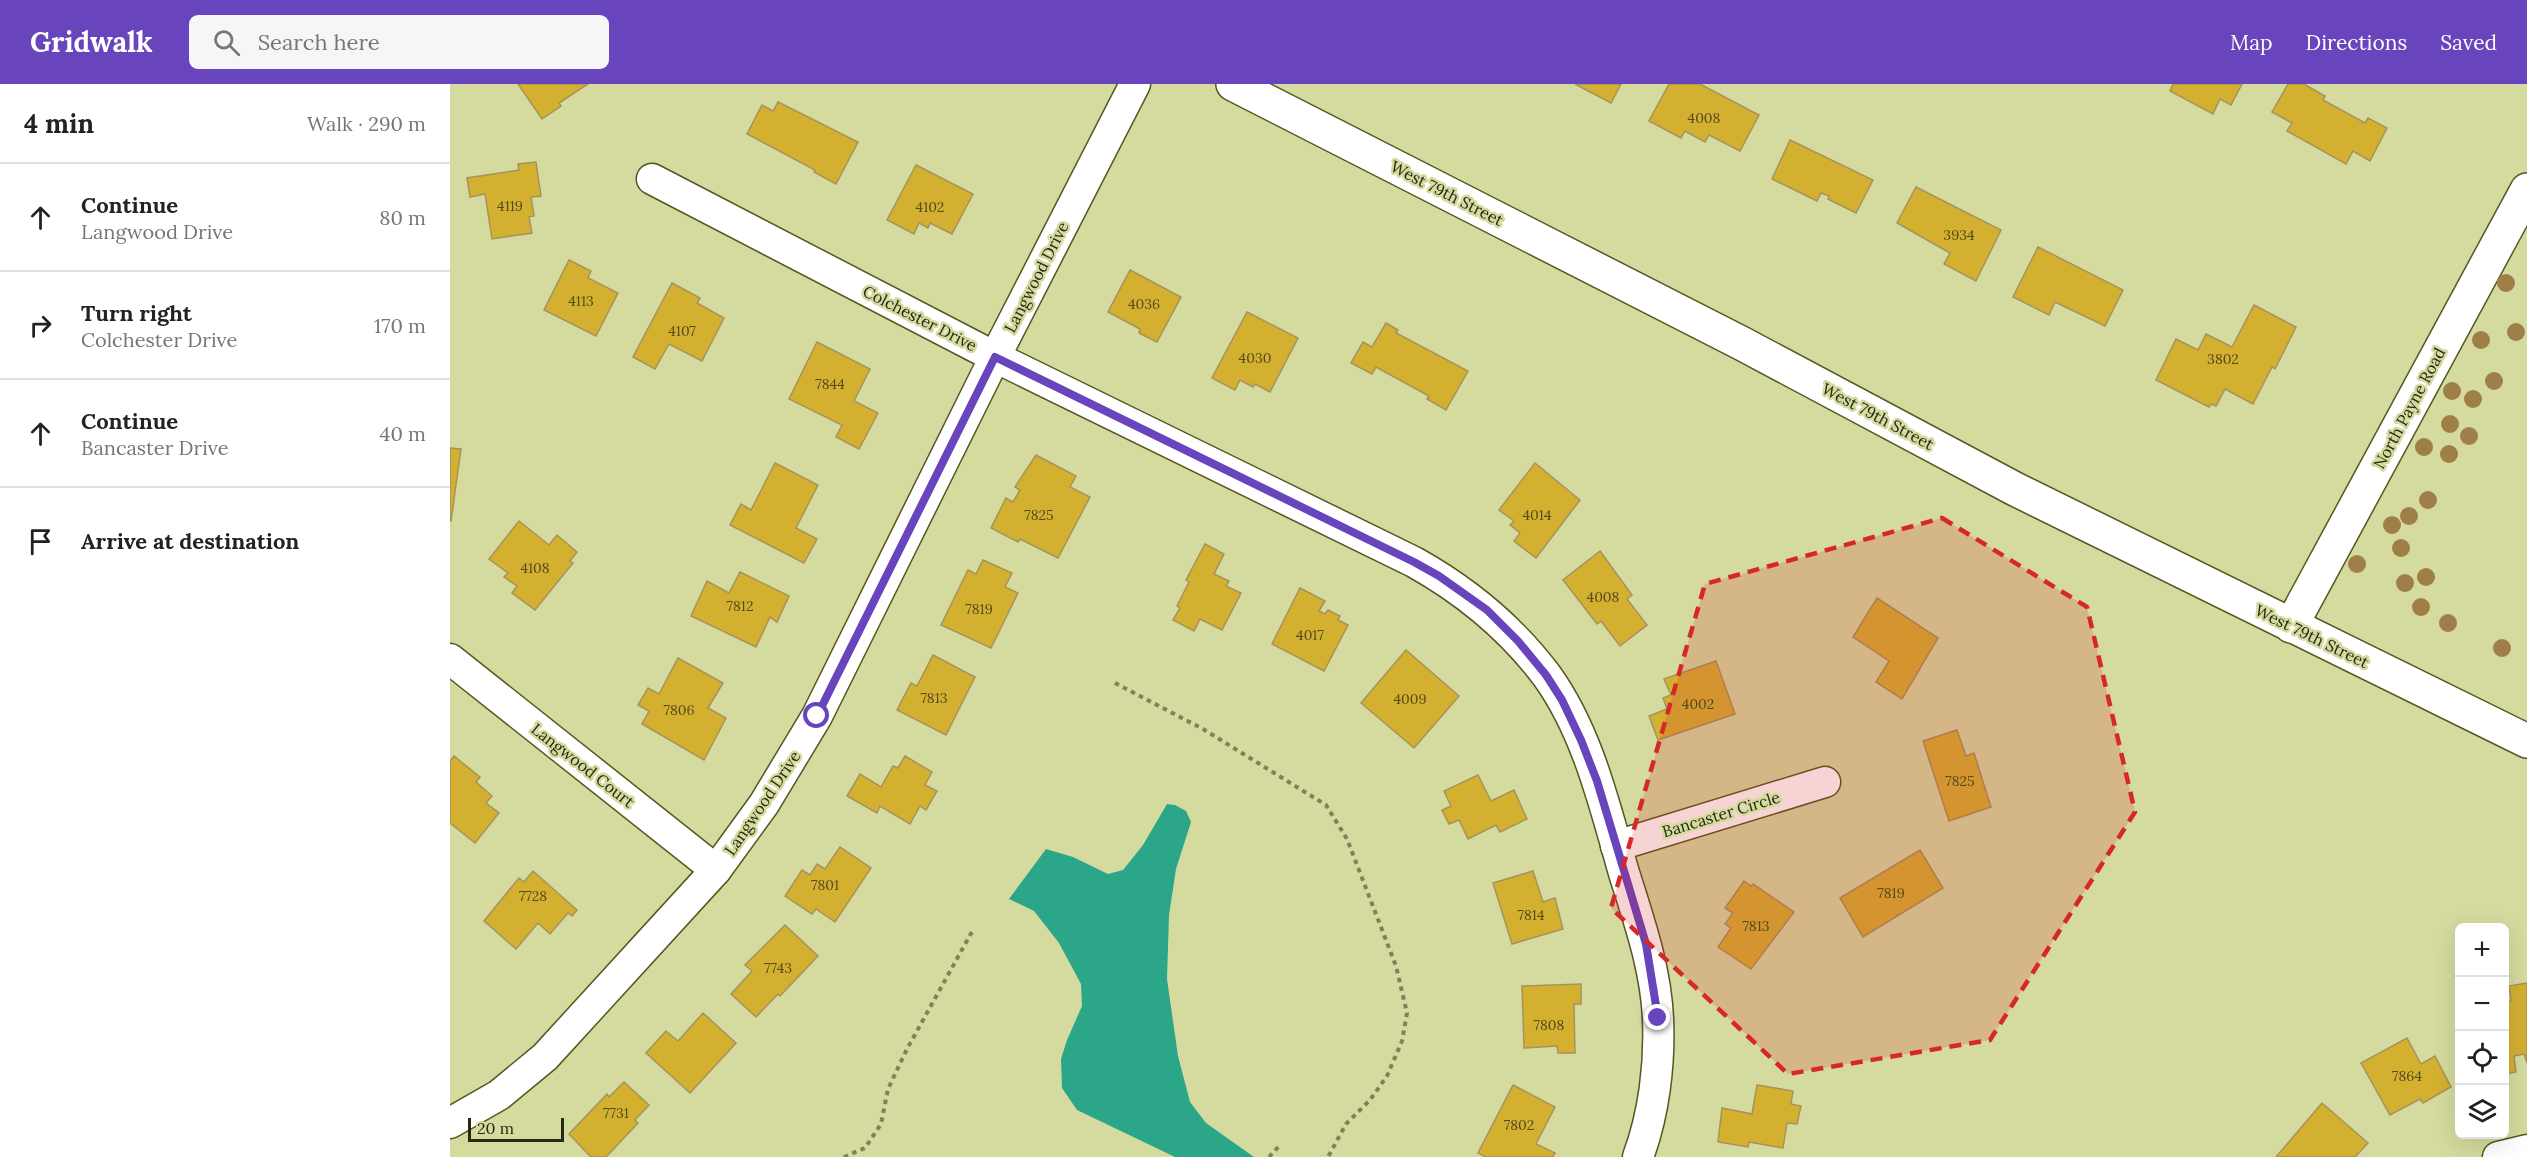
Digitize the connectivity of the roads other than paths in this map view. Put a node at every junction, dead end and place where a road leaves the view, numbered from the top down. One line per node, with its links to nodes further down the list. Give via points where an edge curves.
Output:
1 (1135, 84): 5 (street, Langwood Drive)
2 (1233, 84): 6 (main road, West 79th Street, via 1741,343 2014,489)
3 (652, 179): 5 (street, Colchester Drive)
4 (2527, 190): 6 (main road, North Payne Road)
5 (995, 357): 10 (street, Colchester Drive, via 1414,562 1487,610 1518,641 1562,700 1581,740); 11 (street, Langwood Drive, via 817,716 764,804)
6 (2290, 626): 8 (main road, West 79th Street)
7 (450, 659): 11 (street, Langwood Court)
8 (2527, 741)
9 (1825, 782): 10 (street, Bancaster Circle)
10 (1616, 846): 14 (street, Colchester Drive, via 1646,944 1658,1018 1654,1095)
11 (716, 870): 12 (street, Langwood Drive, via 545,1057 499,1095)
12 (450, 1123)
13 (2527, 1150): 15 (street)
14 (1638, 1157)
15 (2498, 1157)

